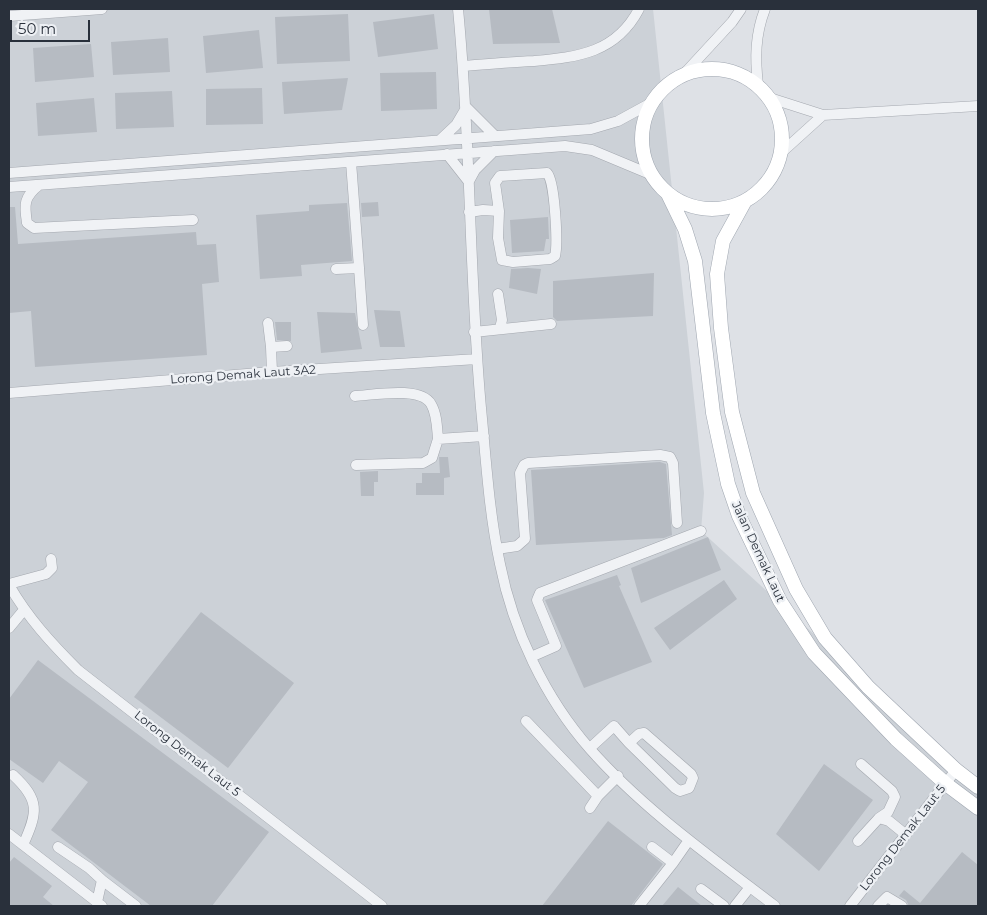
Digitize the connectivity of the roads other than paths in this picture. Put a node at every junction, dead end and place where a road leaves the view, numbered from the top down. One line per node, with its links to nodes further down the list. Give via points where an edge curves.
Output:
1 (102, 9): 6 (street)
2 (458, 9): 7 (street)
3 (639, 9): 7 (street, via 610,43 580,56)
4 (741, 9): 8 (street)
5 (765, 9): 9 (street, via 756,41)
6 (9, 16)
7 (464, 66): 12 (street)
8 (684, 74): 9 (main road, via 722,70 745,76); 10 (main road, via 671,82)
9 (761, 88): 13 (street, via 773,99); 19 (main road, via 780,120)
10 (651, 103): 14 (street, via 618,121 591,129); 23 (main road, via 642,139 643,152)
11 (978, 106): 13 (street)
12 (466, 107): 14 (street); 15 (street); 16 (street, via 456,125)
13 (824, 115): 19 (street)
14 (494, 136): 15 (street)
15 (468, 138): 16 (street); 18 (street)
16 (440, 140): 22 (street)
17 (494, 150): 18 (street); 23 (street, via 579,148 606,155); 24 (street, via 475,170)
18 (468, 153): 20 (street); 24 (street)
19 (781, 153): 28 (main road, via 768,180)
20 (446, 154): 21 (street); 24 (street)
21 (352, 162): 25 (street); 32 (street)
22 (9, 173)
23 (652, 175): 27 (main road)
24 (469, 182): 30 (street)
25 (40, 185): 26 (street); 31 (street, via 29,193 24,203 27,223 34,228)
26 (9, 187)
27 (668, 194): 28 (main road, via 682,202 706,208 730,206); 64 (main road, Jalan Demak Laut, via 685,229 695,261 713,413 728,484 780,601 814,653 896,739)
28 (745, 200): 61 (main road, Jalan Demak Laut, via 723,241 716,274 732,412 753,493 796,589 825,638 868,687)
29 (499, 211): 29 (street, via 497,178 529,173 550,174 555,256 513,262 502,260 498,238); 30 (street)
30 (469, 212): 39 (street)
31 (193, 220)
32 (359, 268): 33 (street); 37 (street)
33 (336, 269)
34 (498, 294): 38 (street)
35 (268, 323): 41 (street)
36 (551, 324): 38 (street)
37 (363, 325)
38 (500, 328): 39 (street)
39 (474, 332): 42 (street)
40 (287, 346): 41 (street)
41 (270, 347): 43 (street)
42 (477, 359): 43 (street, Lorong Demak Laut 3A2); 46 (street)
43 (272, 372): 44 (street, Lorong Demak Laut 3A2)
44 (9, 394)
45 (355, 396): 47 (street, via 422,395 432,404)
46 (484, 436): 47 (street); 51 (street)
47 (438, 439): 48 (street, via 432,458 423,464)
48 (356, 465)
49 (677, 523): 51 (street, via 673,463 667,456 528,463 520,474 525,539 517,546)
50 (701, 532): 56 (street, via 540,593 537,600 556,646)
51 (497, 549): 56 (street, via 515,618)
52 (51, 559): 53 (street, via 52,568 46,574)
53 (9, 585): 54 (street, Lorong Demak Laut 5)
54 (24, 611): 55 (street); 83 (street, Lorong Demak Laut 5, via 78,670)
55 (9, 628)
56 (531, 656): 59 (street, via 548,689)
57 (526, 721): 66 (street)
58 (629, 743): 58 (street, via 675,788 685,790 692,784 691,774 644,733); 59 (street, via 614,726)
59 (590, 748): 63 (street)
60 (860, 764): 69 (street, via 892,791 895,798 888,812)
61 (956, 770): 64 (street, Lorong Demak Laut 5); 65 (main road, Jalan Demak Laut)
62 (13, 774): 74 (street, via 30,791 33,800 32,824)
63 (618, 776): 66 (street); 72 (street)
64 (946, 784): 68 (main road, Jalan Demak Laut); 71 (street, Lorong Demak Laut 5)
65 (978, 787)
66 (598, 796): 67 (street)
67 (590, 808)
68 (978, 808)
69 (879, 818): 71 (street, via 889,821); 73 (street)
70 (9, 834): 74 (street)
71 (905, 834): 88 (street, Lorong Demak Laut 5)
72 (689, 840): 77 (street); 79 (street)
73 (858, 840)
74 (23, 845): 81 (street)
75 (58, 846): 78 (street)
76 (652, 848): 77 (street)
77 (673, 863): 84 (street)
78 (102, 880): 81 (street); 82 (street)
79 (750, 887): 86 (street); 87 (street)
80 (701, 889): 85 (street)
81 (99, 904)
82 (136, 906)
83 (382, 906)
84 (639, 906)
85 (724, 906)
86 (735, 906)
87 (774, 906)
88 (850, 906)
89 (878, 906): 90 (street, via 887,897)
90 (902, 906)

